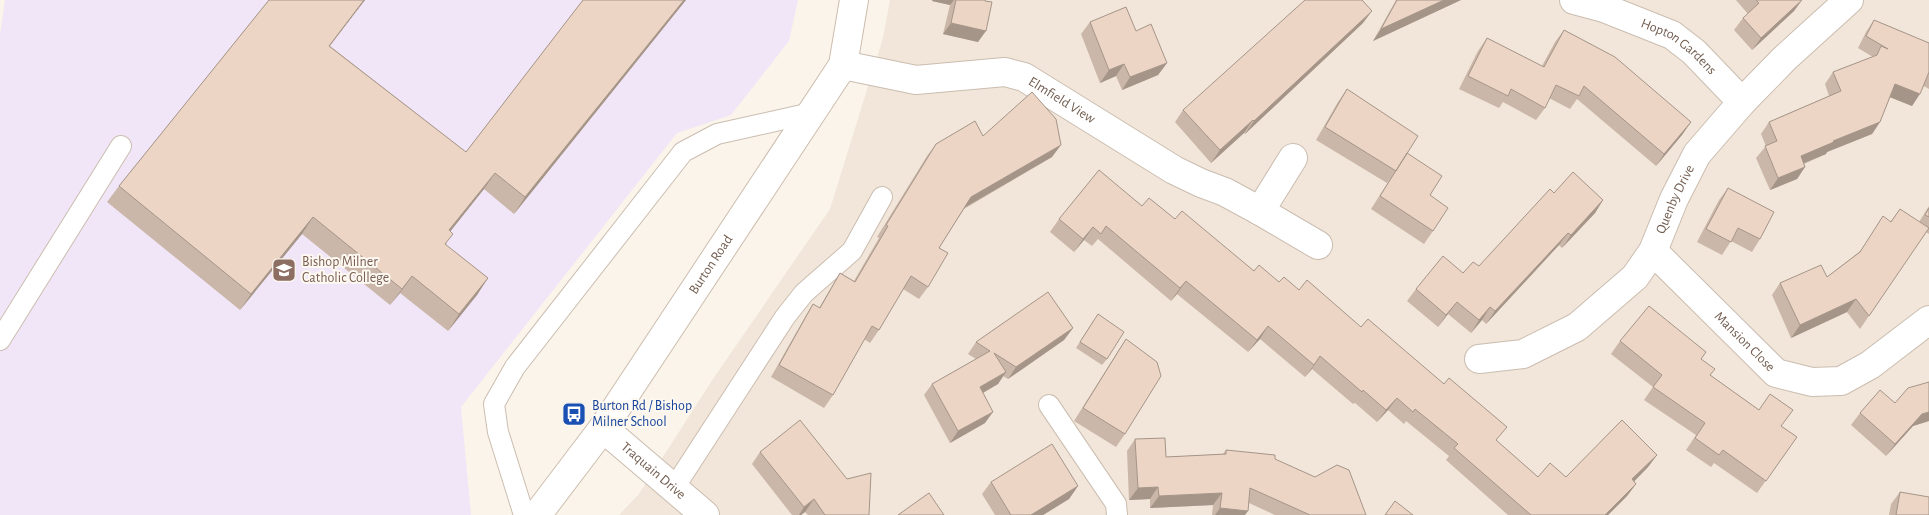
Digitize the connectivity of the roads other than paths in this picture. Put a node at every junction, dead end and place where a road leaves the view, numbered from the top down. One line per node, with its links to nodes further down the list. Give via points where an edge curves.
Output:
1 (854, 0): 5 (street, Burton Road)
2 (1574, 0): 4 (street, Hopton Gardens)
3 (1849, 0): 6 (street, Quenby Drive)
4 (1606, 4): 6 (street, Hopton Gardens, via 1672,35 1694,52)
5 (843, 65): 7 (street, Burton Road); 11 (street, Elmfield View, via 916,80 1005,72 1024,78 1174,170)
6 (1742, 102): 13 (street, Quenby Drive, via 1697,154)
7 (811, 113): 18 (street, Burton Road); 20 (lane, via 717,134 683,152 516,367 494,404 498,432)
8 (122, 146): 15 (lane)
9 (1293, 158): 11 (street)
10 (882, 197): 19 (lane, via 852,251 804,293 785,317)
11 (1260, 210): 12 (street, Elmfield View)
12 (1318, 245)
13 (1653, 251): 14 (street, Mansion Close, via 1776,373 1812,382 1841,381 1870,366); 16 (street, Quenby Drive, via 1636,277 1577,327 1523,354)
14 (1929, 320)
15 (0, 340)
16 (1479, 359)
17 (1049, 405): 23 (lane, via 1116,504)
18 (602, 428): 19 (street, Traquain Drive); 21 (street, Burton Road)
19 (674, 488): 22 (street, Traquain Drive)
20 (524, 515)
21 (537, 515)
22 (705, 515)
23 (1118, 515)

